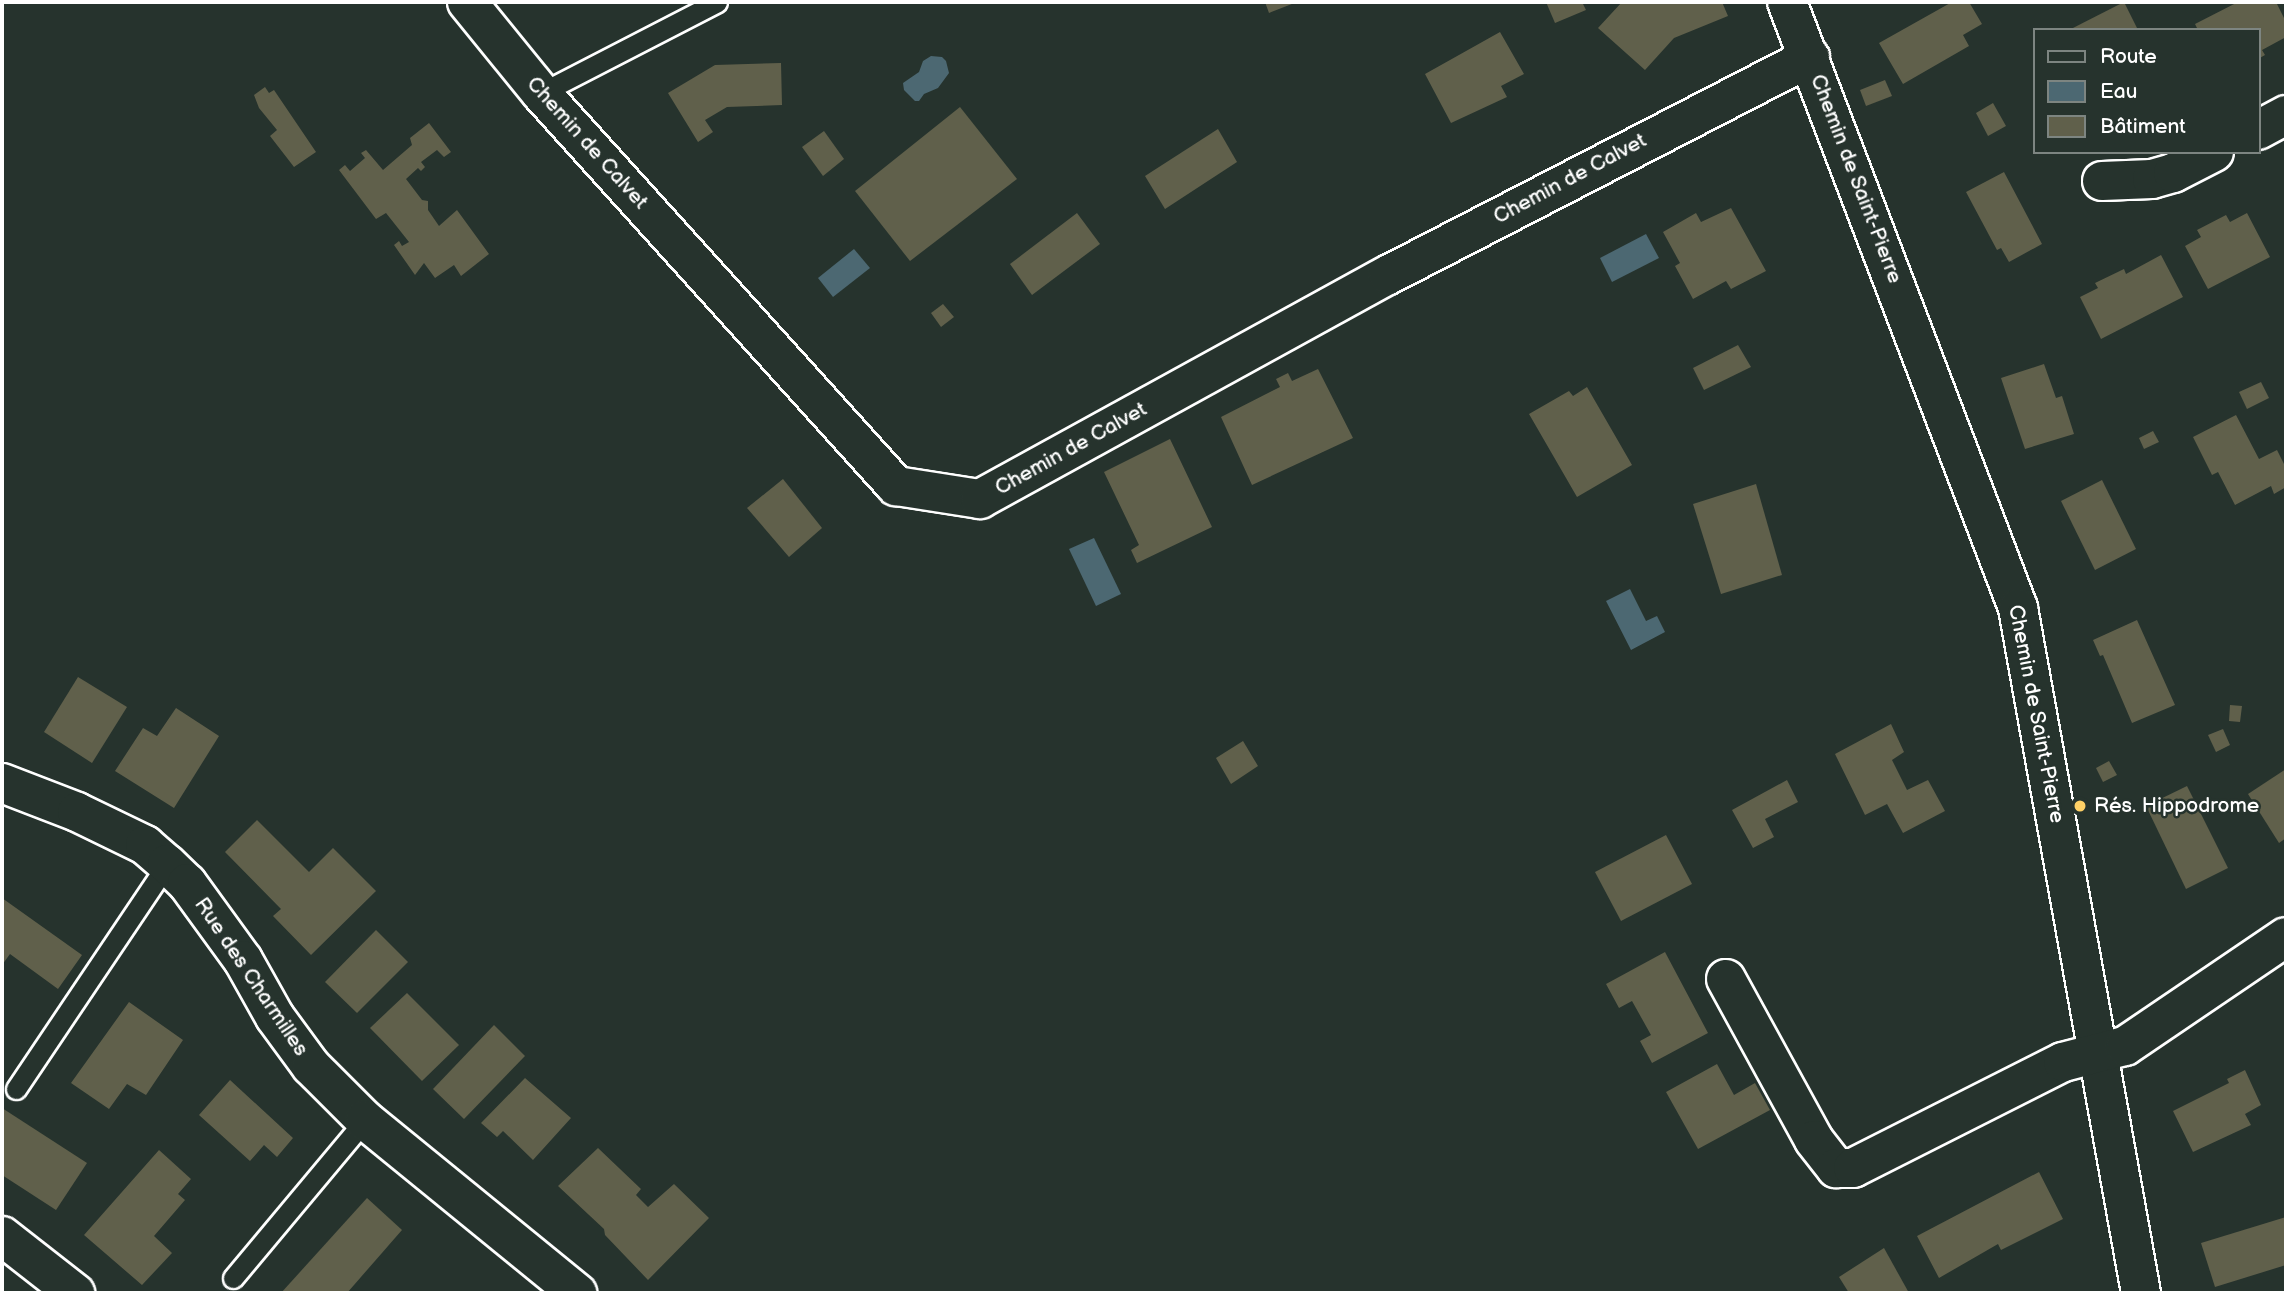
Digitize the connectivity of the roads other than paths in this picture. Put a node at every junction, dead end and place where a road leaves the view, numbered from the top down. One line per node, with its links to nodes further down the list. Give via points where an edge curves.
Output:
1 (467, 2): 5 (street, Chemin de Calvet)
2 (717, 2): 5 (lane)
3 (1787, 2): 4 (street, Chemin de Saint-Pierre)
4 (1810, 57): 5 (street, Chemin de Calvet, via 1388,275 980,499 896,486); 14 (street, Chemin de Saint-Pierre, via 2018,608)
5 (541, 93)
6 (2286, 116): 7 (street)
7 (2260, 129)
8 (2210, 154): 9 (street, via 2162,176)
9 (2102, 181)
10 (2, 783): 11 (street, Rue des Charmilles, via 145,845)
11 (167, 864): 15 (lane); 16 (street, Rue des Charmilles, via 187,883 243,960 275,1017 311,1066)
12 (2286, 937): 14 (street, via 2126,1046)
13 (1726, 979): 14 (street, via 1814,1140 1836,1168 1853,1168 2063,1062)
14 (2098, 1052): 21 (street, Chemin de Saint-Pierre)
15 (16, 1089)
16 (365, 1120): 18 (lane); 20 (street, Rue des Charmilles)
17 (2, 1236): 19 (street)
18 (233, 1278)
19 (75, 1293)
20 (577, 1293)
21 (2141, 1293)

